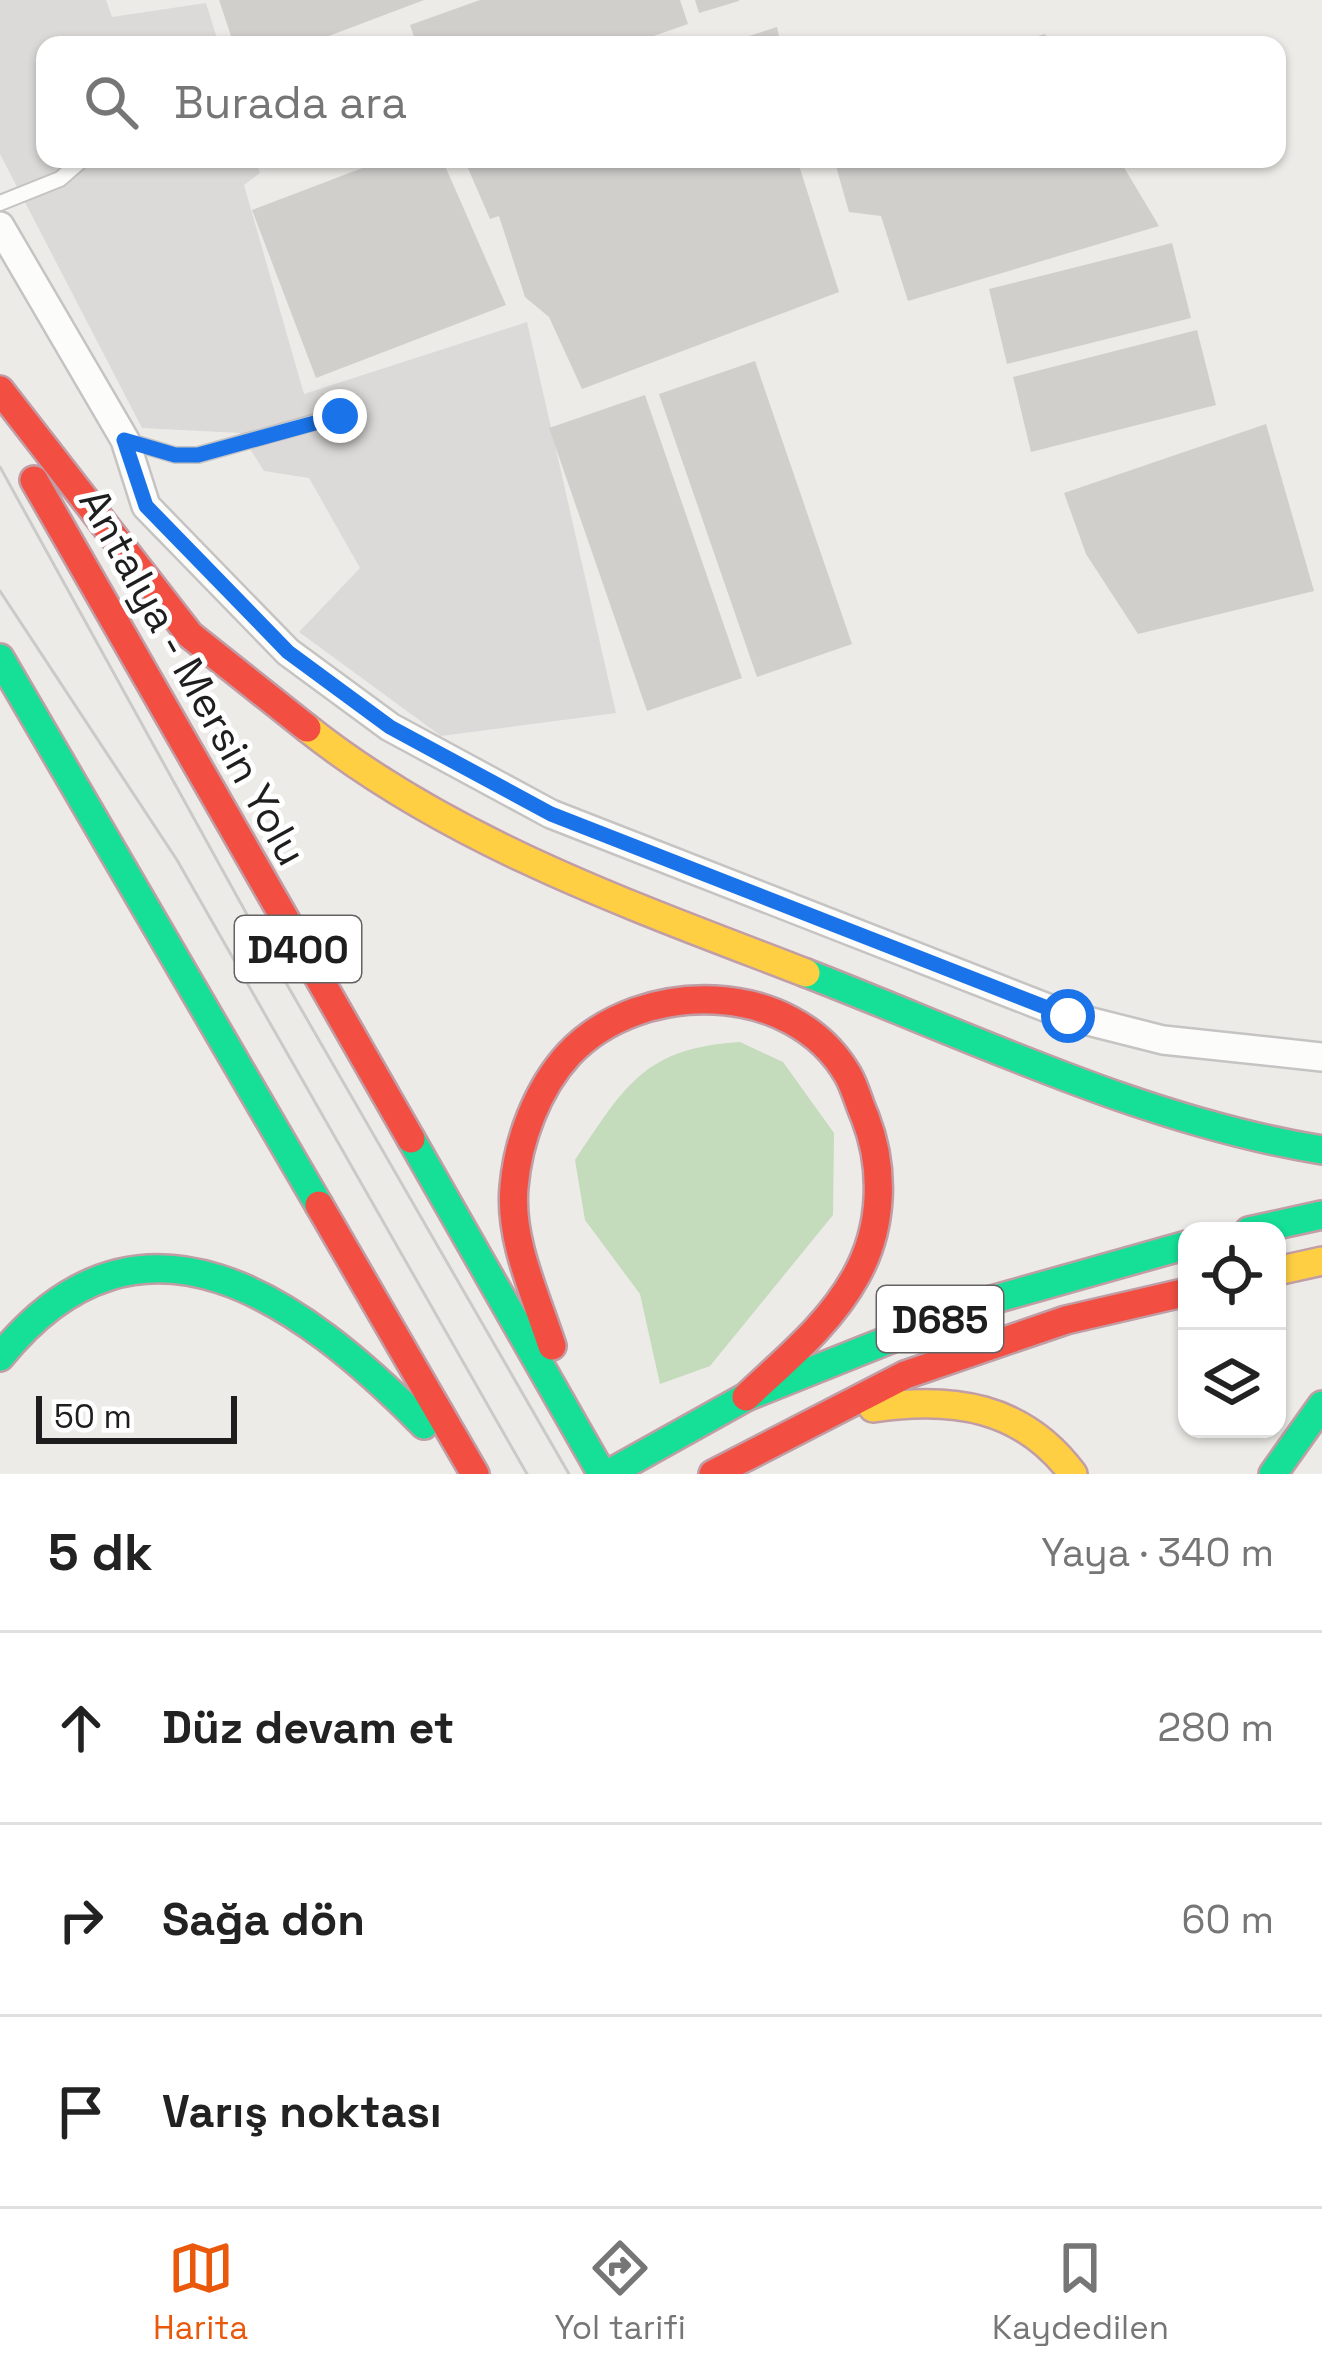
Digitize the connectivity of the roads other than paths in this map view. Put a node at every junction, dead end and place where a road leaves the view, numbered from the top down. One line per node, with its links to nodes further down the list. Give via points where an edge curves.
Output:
1 (73, 168): 2 (lane)
2 (0, 203)
3 (0, 226): 7 (street)
4 (0, 390): 10 (highway, via 190,634 336,751 506,850 1152,1107)
5 (340, 416): 7 (lane, via 198,455)
6 (0, 420): 21 (highway, Antalya - Mersin Yolu / D400)
7 (124, 440): 9 (street, via 146,506 288,652 390,727 551,814 1068,1016 1163,1040)
8 (0, 658): 23 (highway, D400)
9 (1322, 1057)
10 (1322, 1150)
11 (1322, 1215): 12 (highway)
12 (1286, 1223)
13 (1178, 1248): 18 (highway, D685, via 981,1303)
14 (1322, 1261): 15 (highway)
15 (1286, 1269)
16 (1178, 1294): 20 (highway, D685, via 1066,1320 905,1375)
17 (0, 1357): 23 (highway, via 52,1300 96,1278 144,1267 193,1269 280,1301 316,1326)
18 (746, 1397): 21 (highway, via 839,1300 865,1258 878,1166 859,1097 817,1041 756,1007 686,996 640,1005 580,1042 536,1097 520,1142 519,1235); 24 (highway, D685)
19 (1322, 1405): 26 (highway)
20 (808, 1421): 22 (highway, D685); 25 (highway, via 905,1401 982,1407 1029,1425)
21 (578, 1429): 24 (highway, Antalya - Mersin Yolu / D400)
22 (722, 1469)
23 (474, 1474)
24 (605, 1474)
25 (1073, 1474)
26 (1273, 1474)

